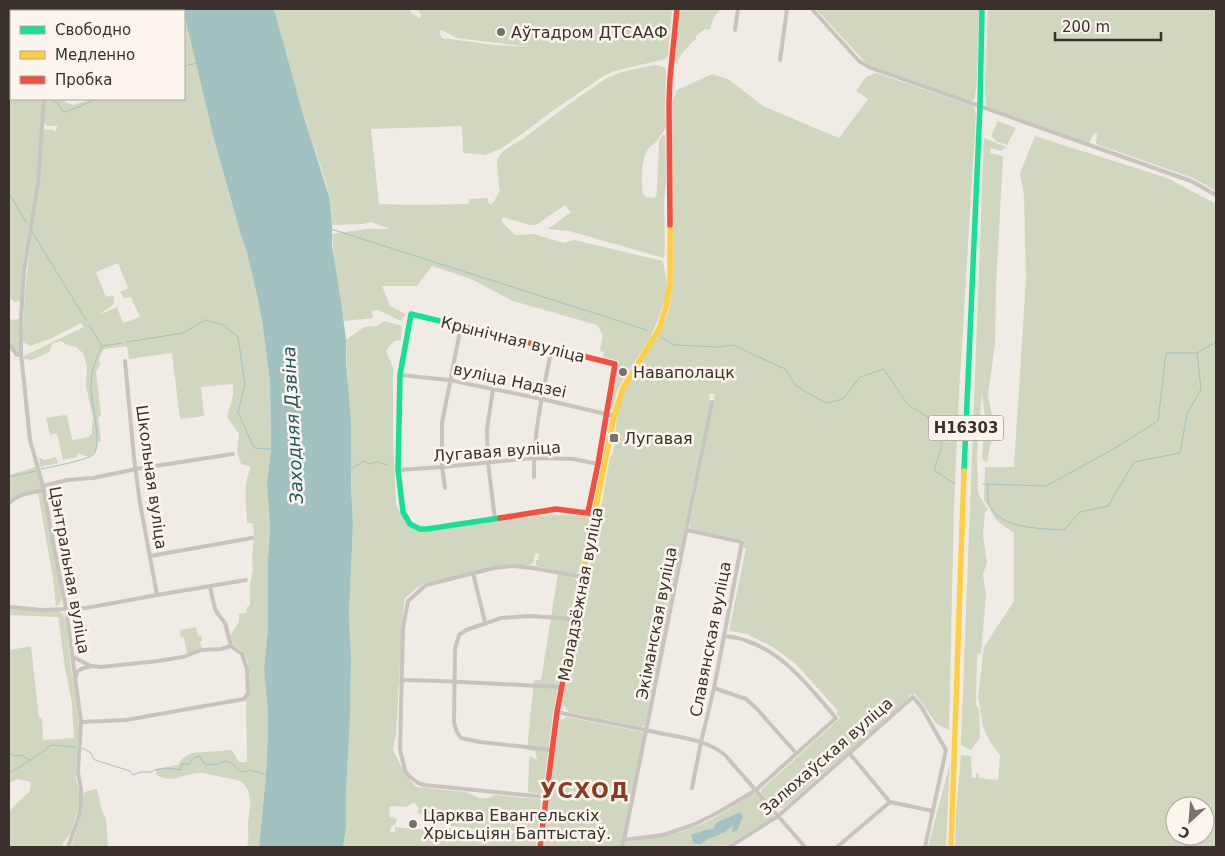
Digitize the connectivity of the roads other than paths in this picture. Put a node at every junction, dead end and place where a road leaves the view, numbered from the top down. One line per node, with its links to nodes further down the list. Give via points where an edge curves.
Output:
1 (677, 9): 22 (main road, Маладзёжная вуліца, via 669,97 670,284 663,318 653,340 630,374)
2 (738, 9): 6 (street)
3 (787, 9): 7 (street)
4 (812, 9): 9 (street, via 860,61 874,69)
5 (982, 9): 9 (main road, Н16303)
6 (734, 30)
7 (780, 60)
8 (44, 100): 14 (street, Цэнтральная вуліца, via 38,182 24,271)
9 (980, 106): 10 (street, via 1191,181); 64 (main road, Н16303)
10 (1216, 195)
11 (461, 326): 13 (main road, Крынічная вуліца); 16 (main road, Крынічная вуліца, via 411,314); 17 (street)
12 (9, 344): 14 (street, via 17,355)
13 (552, 348): 19 (street); 21 (main road, Крынічная вуліца, via 615,364)
14 (21, 353): 31 (street, Цэнтральная вуліца, via 30,440)
15 (125, 361): 28 (street, Школьная вуліца)
16 (400, 374): 17 (street, вуліца Надзеі); 29 (main road)
17 (449, 380): 18 (street, вуліца Надзеі); 27 (street, via 442,423)
18 (493, 389): 19 (street, вуліца Надзеі); 25 (street, via 487,429)
19 (542, 399): 21 (street, вуліца Надзеі); 24 (street)
20 (712, 402): 37 (street, Экіманская вуліца)
21 (607, 414): 22 (street, вуліца Надзеі); 26 (main road)
22 (614, 416): 35 (main road, Маладзёжная вуліца)
23 (233, 454): 28 (street)
24 (534, 458): 25 (street, Лугавая вуліца); 26 (street, Лугавая вуліца, via 572,459); 30 (street)
25 (488, 463): 27 (street, Лугавая вуліца); 36 (street)
26 (598, 464): 34 (main road)
27 (442, 467): 29 (street, Лугавая вуліца); 32 (street)
28 (136, 469): 31 (street, via 67,480); 39 (street, Школьная вуліца)
29 (398, 470): 36 (main road, via 403,512 410,524 427,529)
30 (534, 477)
31 (43, 488): 33 (street, via 21,494); 46 (street, Цэнтральная вуліца)
32 (445, 488)
33 (9, 503)
34 (588, 512): 35 (main road); 36 (main road, via 556,509)
35 (595, 514): 41 (main road, Маладзёжная вуліца)
36 (495, 519)
37 (687, 530): 49 (street, Славянская вуліца, via 742,542); 60 (street, Экіманская вуліца)
38 (252, 538): 39 (street)
39 (150, 556): 44 (street, Школьная вуліца)
40 (473, 573): 41 (street, via 513,566); 48 (street); 54 (street, via 426,585 408,601 403,628)
41 (583, 577): 47 (main road, Маладзёжная вуліца)
42 (246, 580): 43 (street)
43 (210, 587): 44 (street); 50 (street, via 215,609 225,623)
44 (158, 595): 46 (street, via 86,608)
45 (9, 607): 46 (street)
46 (66, 608): 51 (street, Цэнтральная вуліца)
47 (574, 619): 48 (street, via 530,616); 56 (main road, Маладзёжная вуліца)
48 (485, 622): 55 (street, via 459,635 455,649)
49 (724, 636): 57 (street, Славянская вуліца); 65 (street, via 746,640 770,652 794,670 836,718)
50 (231, 646): 52 (street, via 201,650 183,657); 59 (street, via 242,654 247,669 248,693 244,699 126,720)
51 (73, 657): 52 (street); 53 (street, Цэнтральная вуліца)
52 (91, 666): 53 (street, via 80,669)
53 (76, 676): 59 (street, Цэнтральная вуліца)
54 (401, 680): 55 (street); 69 (street, via 400,750 405,771 413,780 424,785)
55 (455, 681): 56 (street); 62 (street, via 454,723 462,738)
56 (562, 687): 58 (main road, Маладзёжная вуліца)
57 (714, 688): 61 (street, Славянская вуліца); 65 (street, via 746,699)
58 (557, 712): 60 (street); 62 (main road, Маладзёжная вуліца)
59 (81, 722): 74 (street, Цэнтральная вуліца, via 78,772 81,802)
60 (647, 730): 61 (street); 73 (street, Экіманская вуліца)
61 (701, 742): 67 (street, Славянская вуліца); 68 (street, via 726,755)
62 (552, 750): 69 (main road, Маладзёжная вуліца)
63 (946, 750): 64 (street); 66 (street, Залюхаўская вуліца, via 913,698); 71 (street)
64 (955, 750): 81 (main road, Н16303)
65 (796, 754): 68 (street)
66 (850, 754): 70 (street); 72 (street, Залюхаўская вуліца)
67 (692, 788)
68 (756, 790): 72 (street); 73 (street, via 692,826 663,835)
69 (546, 797): 75 (main road, Маладзёжная вуліца)
70 (890, 802): 71 (street); 79 (street)
71 (933, 811): 80 (street)
72 (778, 816): 77 (street, Залюхаўская вуліца); 78 (street)
73 (624, 840): 76 (street, Экіманская вуліца)
74 (68, 847)
75 (540, 847)
76 (622, 847)
77 (729, 847)
78 (805, 847)
79 (837, 847)
80 (925, 847)
81 (951, 847)

